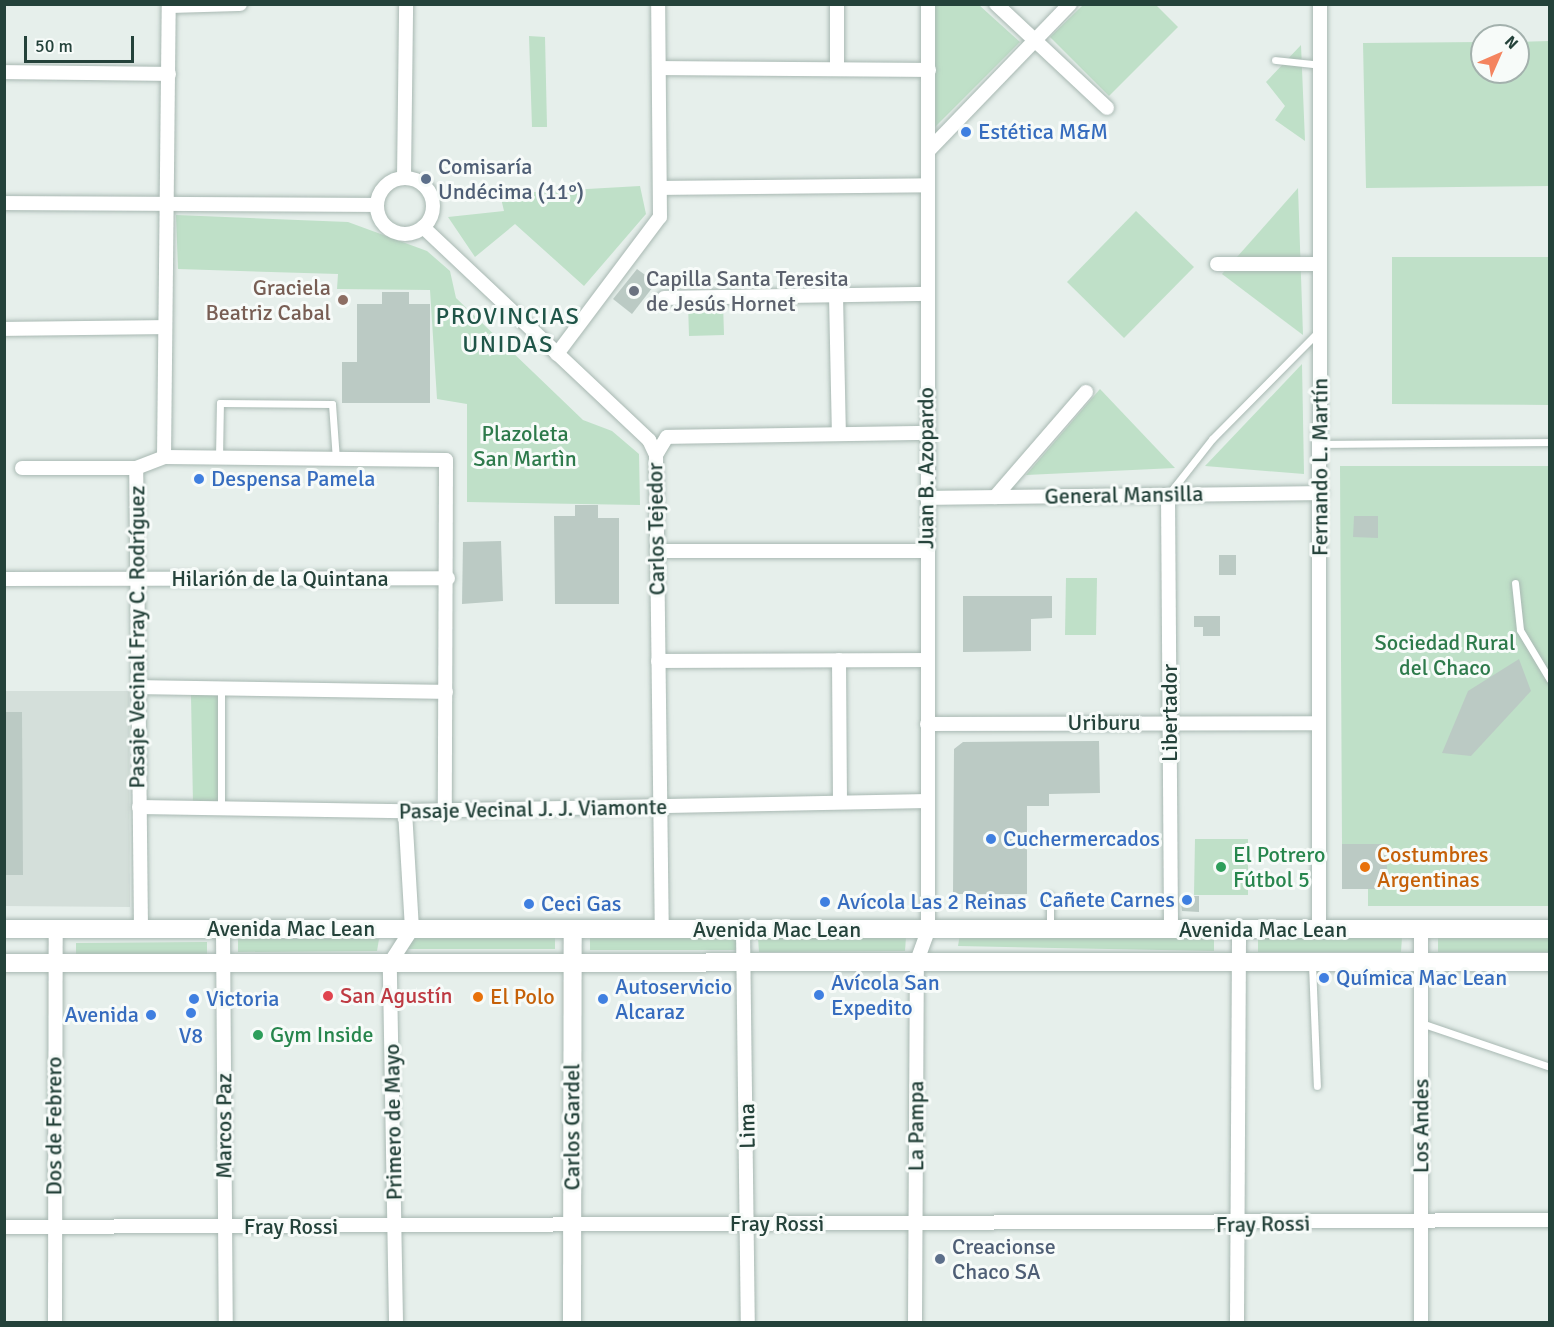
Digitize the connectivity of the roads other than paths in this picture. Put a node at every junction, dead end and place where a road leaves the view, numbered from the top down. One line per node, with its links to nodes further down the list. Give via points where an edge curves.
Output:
1 (240, 4): 9 (street)
2 (406, 4): 20 (street)
3 (658, 4): 13 (street)
4 (837, 4): 14 (street)
5 (928, 4): 15 (street, Juan B. Azopardo)
6 (996, 4): 10 (street)
7 (1070, 4): 10 (street)
8 (1320, 4): 12 (street, Fernando L. Martín)
9 (169, 5): 17 (street, Pasaje Vecinal Fray C. Rodríguez)
10 (1035, 40): 18 (street); 19 (street)
11 (1275, 60): 12 (lane)
12 (1321, 65): 28 (street, Fernando L. Martín)
13 (658, 68): 14 (street); 22 (street)
14 (837, 68): 15 (street)
15 (929, 70): 19 (street, Juan B. Azopardo)
16 (4, 72): 17 (street)
17 (169, 74): 24 (street, Pasaje Vecinal Fray C. Rodríguez)
18 (1107, 108)
19 (929, 150): 21 (street, Juan B. Azopardo)
20 (404, 178): 25 (street, via 385,186); 26 (street, via 429,193 433,208)
21 (928, 185): 22 (street); 29 (street, Juan B. Azopardo)
22 (661, 188): 35 (street, via 660,217)
23 (4, 203): 24 (street)
24 (168, 204): 25 (street); 32 (street, Pasaje Vecinal Fray C. Rodríguez)
25 (377, 205): 26 (street, via 381,221 393,231 408,234)
26 (423, 227): 35 (street, Carlos Tejedor)
27 (1217, 264): 28 (street)
28 (1320, 264): 34 (street, Fernando L. Martín)
29 (926, 294): 30 (street); 37 (street, Juan B. Azopardo)
30 (836, 295): 31 (street); 38 (street)
31 (664, 298)
32 (165, 327): 33 (street); 42 (street, Pasaje Vecinal Fray C. Rodríguez)
33 (4, 329)
34 (1321, 329): 40 (street, Fernando L. Martín); 48 (lane, via 1212,439)
35 (557, 354): 41 (street, Carlos Tejedor, via 649,440)
36 (1086, 392): 49 (street)
37 (925, 433): 38 (street); 50 (street, Juan B. Azopardo)
38 (839, 434): 41 (street, via 667,437)
39 (1550, 442): 40 (lane)
40 (1321, 444): 47 (street, Fernando L. Martín)
41 (656, 455): 51 (street, Carlos Tejedor)
42 (164, 457): 43 (street); 46 (street, Pasaje Vecinal Fray C. Rodríguez)
43 (219, 458): 44 (street); 44 (lane, via 220,403 332,404)
44 (336, 460): 53 (street, via 446,460)
45 (22, 468): 46 (street)
46 (136, 468): 55 (street, Pasaje Vecinal Fray C. Rodríguez)
47 (1321, 493): 48 (street, General Mansilla); 65 (street, Fernando L. Martín)
48 (1168, 495): 49 (street, General Mansilla); 64 (street, Libertador)
49 (995, 497): 50 (street, General Mansilla)
50 (927, 498): 52 (street, Juan B. Azopardo)
51 (657, 551): 52 (street); 59 (street, Carlos Tejedor)
52 (926, 551): 58 (street, Juan B. Azopardo)
53 (448, 578): 55 (street, Hilarión de la Quintana); 63 (street)
54 (4, 579): 55 (street, Hilarión de la Quintana)
55 (134, 580): 61 (street, Pasaje Vecinal Fray C. Rodríguez)
56 (1515, 583): 60 (lane, via 1520,630)
57 (839, 660): 58 (street); 59 (street); 68 (street)
58 (927, 660): 66 (street, Juan B. Azopardo)
59 (658, 661): 72 (street, Carlos Tejedor)
60 (1550, 680)
61 (139, 687): 62 (street); 69 (street, Pasaje Vecinal Fray C. Rodríguez)
62 (221, 687): 63 (street); 70 (lane)
63 (447, 692): 71 (street)
64 (1170, 723): 65 (street, Uriburu); 66 (street, Uriburu); 84 (street, Libertador)
65 (1317, 723): 86 (street, Fernando L. Martín)
66 (927, 724): 67 (street, Juan B. Azopardo)
67 (928, 801): 68 (street, Pasaje Vecinal J. J. Viamonte); 89 (street, Juan B. Azopardo)
68 (840, 802): 72 (street, Pasaje Vecinal J. J. Viamonte)
69 (139, 807): 70 (street, Pasaje Vecinal J. J. Viamonte); 76 (street, Pasaje Vecinal Fray C. Rodríguez)
70 (222, 807): 73 (street, Pasaje Vecinal J. J. Viamonte)
71 (445, 807): 72 (street, Pasaje Vecinal J. J. Viamonte); 73 (street, Pasaje Vecinal J. J. Viamonte)
72 (658, 807): 80 (street, Carlos Tejedor)
73 (405, 811): 79 (street)
74 (1050, 896): 75 (lane)
75 (1050, 927): 84 (main road, Avenida Mac Lean); 89 (main road, Avenida Mac Lean)
76 (141, 928): 78 (main road, Avenida Mac Lean); 82 (main road, Avenida Mac Lean)
77 (4, 929): 82 (main road, Avenida Mac Lean)
78 (224, 929): 79 (main road, Avenida Mac Lean); 98 (street, Marcos Paz)
79 (412, 929): 88 (main road, Avenida Mac Lean); 99 (street)
80 (662, 929): 83 (main road, Avenida Mac Lean); 88 (main road, Avenida Mac Lean)
81 (1550, 929): 87 (main road, Avenida Mac Lean)
82 (56, 930): 97 (street, Dos de Febrero)
83 (743, 930): 89 (main road, Avenida Mac Lean); 90 (street, Lima)
84 (1171, 930): 85 (main road, Avenida Mac Lean)
85 (1239, 930): 86 (main road, Avenida Mac Lean); 93 (street)
86 (1318, 930): 87 (main road, Avenida Mac Lean)
87 (1421, 930): 100 (street, Los Andes)
88 (573, 931): 92 (main road, Carlos Gardel)
89 (928, 931): 91 (street, La Pampa)
90 (743, 961): 91 (main road, Avenida Mac Lean); 92 (main road, Avenida Mac Lean); 106 (street, Lima)
91 (918, 961): 93 (main road, Avenida Mac Lean); 108 (street, La Pampa)
92 (572, 962): 99 (main road, Avenida Mac Lean); 109 (main road, Carlos Gardel)
93 (1239, 962): 94 (main road, Avenida Mac Lean); 107 (street)
94 (1312, 962): 100 (main road, Avenida Mac Lean); 103 (lane)
95 (1550, 962): 100 (main road, Avenida Mac Lean)
96 (4, 963): 97 (main road, Avenida Mac Lean)
97 (55, 963): 98 (main road, Avenida Mac Lean); 111 (street, Dos de Febrero)
98 (223, 963): 99 (main road, Avenida Mac Lean); 112 (street, Marcos Paz)
99 (390, 963): 113 (street, Primero de Mayo)
100 (1421, 963): 101 (street, Los Andes)
101 (1421, 1023): 102 (lane); 105 (street, Los Andes)
102 (1550, 1067)
103 (1317, 1086)
104 (1550, 1220): 105 (street, Fray Rossi)
105 (1420, 1222): 107 (street, Fray Rossi); 121 (street, Los Andes)
106 (749, 1224): 108 (street, Fray Rossi); 109 (street, Fray Rossi); 118 (street, Lima)
107 (1237, 1224): 108 (street, Fray Rossi); 120 (street)
108 (915, 1225): 119 (street, La Pampa)
109 (572, 1226): 113 (street, Fray Rossi); 117 (main road, Carlos Gardel)
110 (4, 1227): 111 (street, Fray Rossi)
111 (54, 1227): 112 (street, Fray Rossi); 114 (street, Dos de Febrero)
112 (225, 1227): 113 (street, Fray Rossi); 115 (street, Marcos Paz)
113 (396, 1227): 116 (street, Primero de Mayo)
114 (55, 1323)
115 (226, 1323)
116 (396, 1323)
117 (572, 1323)
118 (748, 1323)
119 (915, 1323)
120 (1237, 1323)
121 (1421, 1323)

